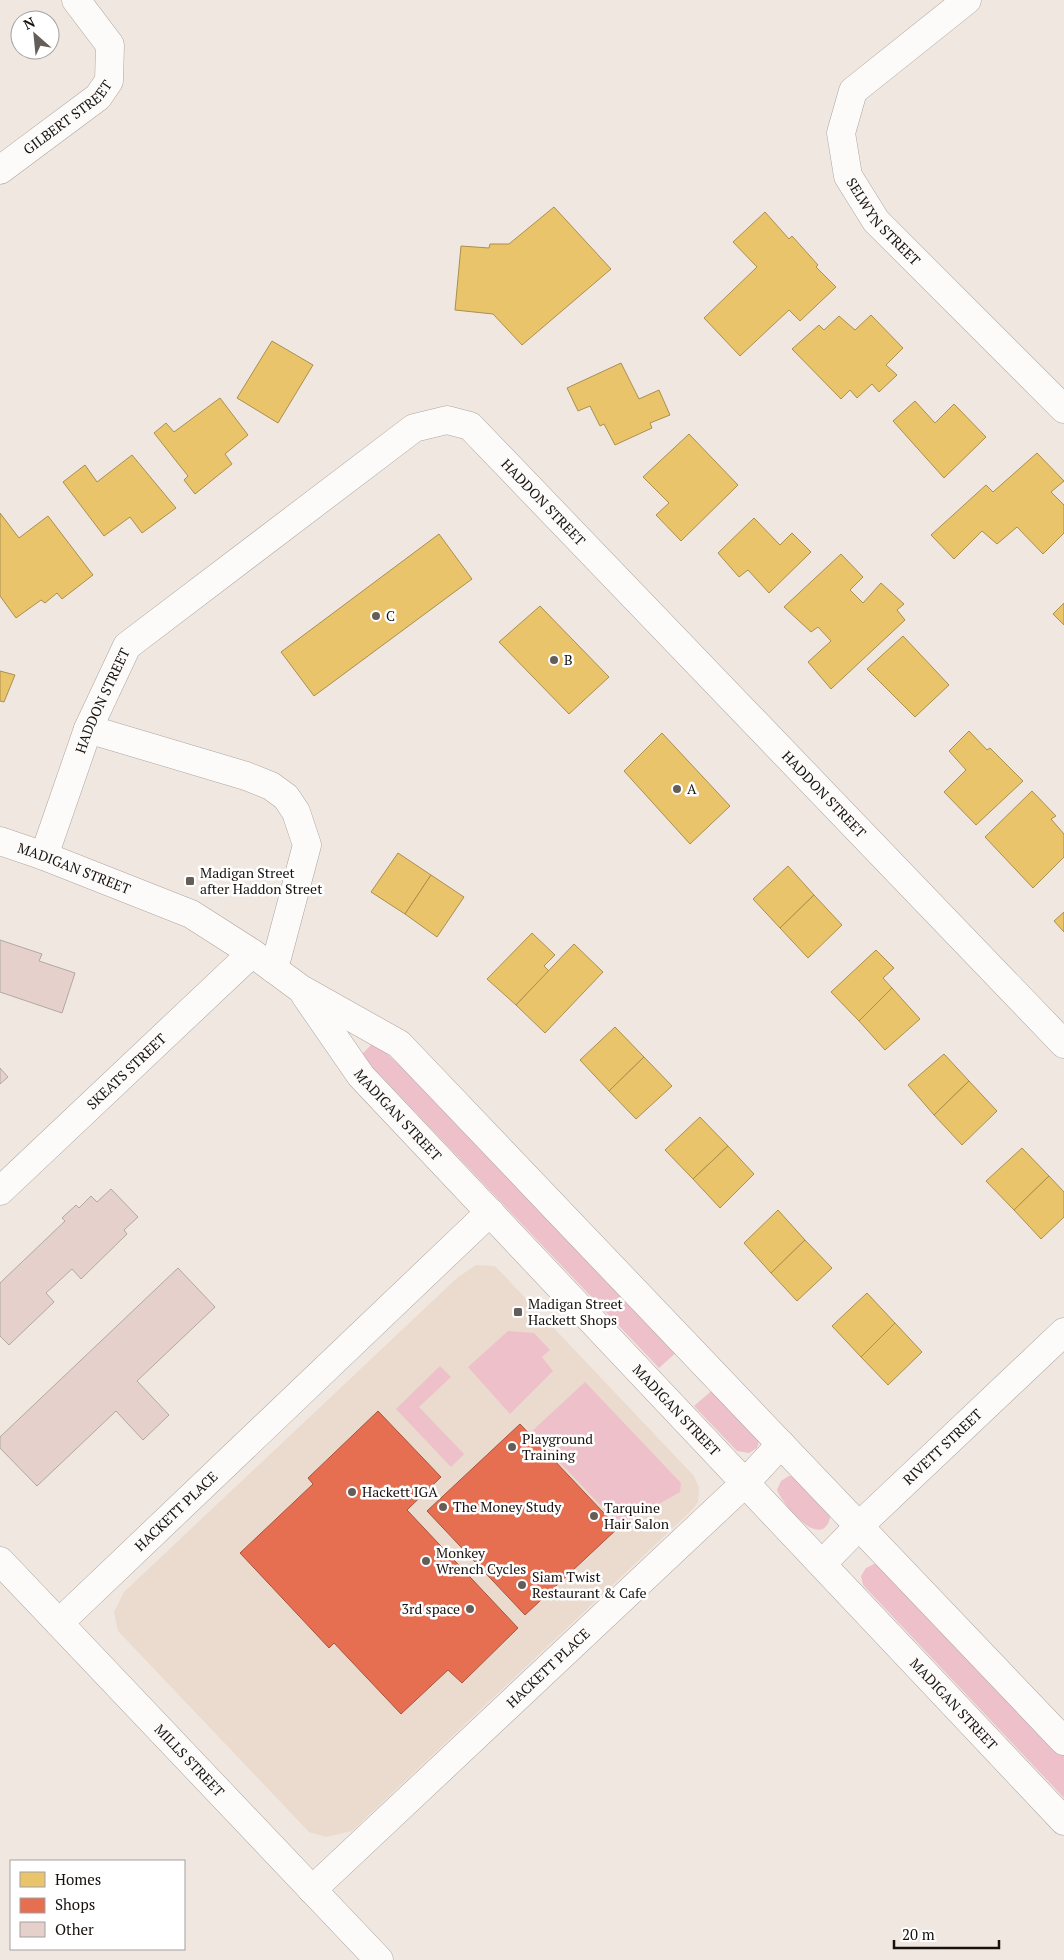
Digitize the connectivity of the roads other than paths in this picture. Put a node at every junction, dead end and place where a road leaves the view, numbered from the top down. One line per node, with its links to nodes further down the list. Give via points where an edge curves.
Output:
1 (76, 0): 3 (street, GILBERT STREET, via 110,45 108,81 98,98)
2 (967, 0): 4 (street, SELWYN STREET, via 853,91 841,133 848,176 876,221)
3 (0, 170)
4 (1064, 409)
5 (88, 729): 7 (street, HADDON STREET); 9 (street, via 246,776 271,786 286,797 296,812 307,845); 11 (street, HADDON STREET, via 127,646 414,428 447,420 470,426)
6 (0, 842): 7 (street, MADIGAN STREET)
7 (44, 856): 8 (street, MADIGAN STREET, via 191,914)
8 (252, 953): 9 (street, MADIGAN STREET); 12 (street, SKEATS STREET)
9 (274, 969): 10 (street, MADIGAN STREET)
10 (301, 989): 13 (street, MADIGAN STREET, via 361,1076); 15 (street, MADIGAN STREET, via 398,1044)
11 (1064, 1044)
12 (0, 1191)
13 (490, 1212): 16 (street, MADIGAN STREET); 20 (street, HACKETT PLACE)
14 (1064, 1332): 17 (street, RIVETT STREET)
15 (781, 1444): 16 (street, HACKETT PLACE); 17 (street, MADIGAN STREET)
16 (745, 1483): 19 (street, MADIGAN STREET); 23 (street, HACKETT PLACE)
17 (859, 1526): 19 (street, RIVETT STREET); 21 (street, MADIGAN STREET)
18 (0, 1561): 20 (street, MILLS STREET)
19 (822, 1564): 22 (street, MADIGAN STREET)
20 (59, 1623): 23 (street, MILLS STREET)
21 (1064, 1741)
22 (1064, 1821)
23 (312, 1890): 24 (street, MILLS STREET)
24 (379, 1960)

